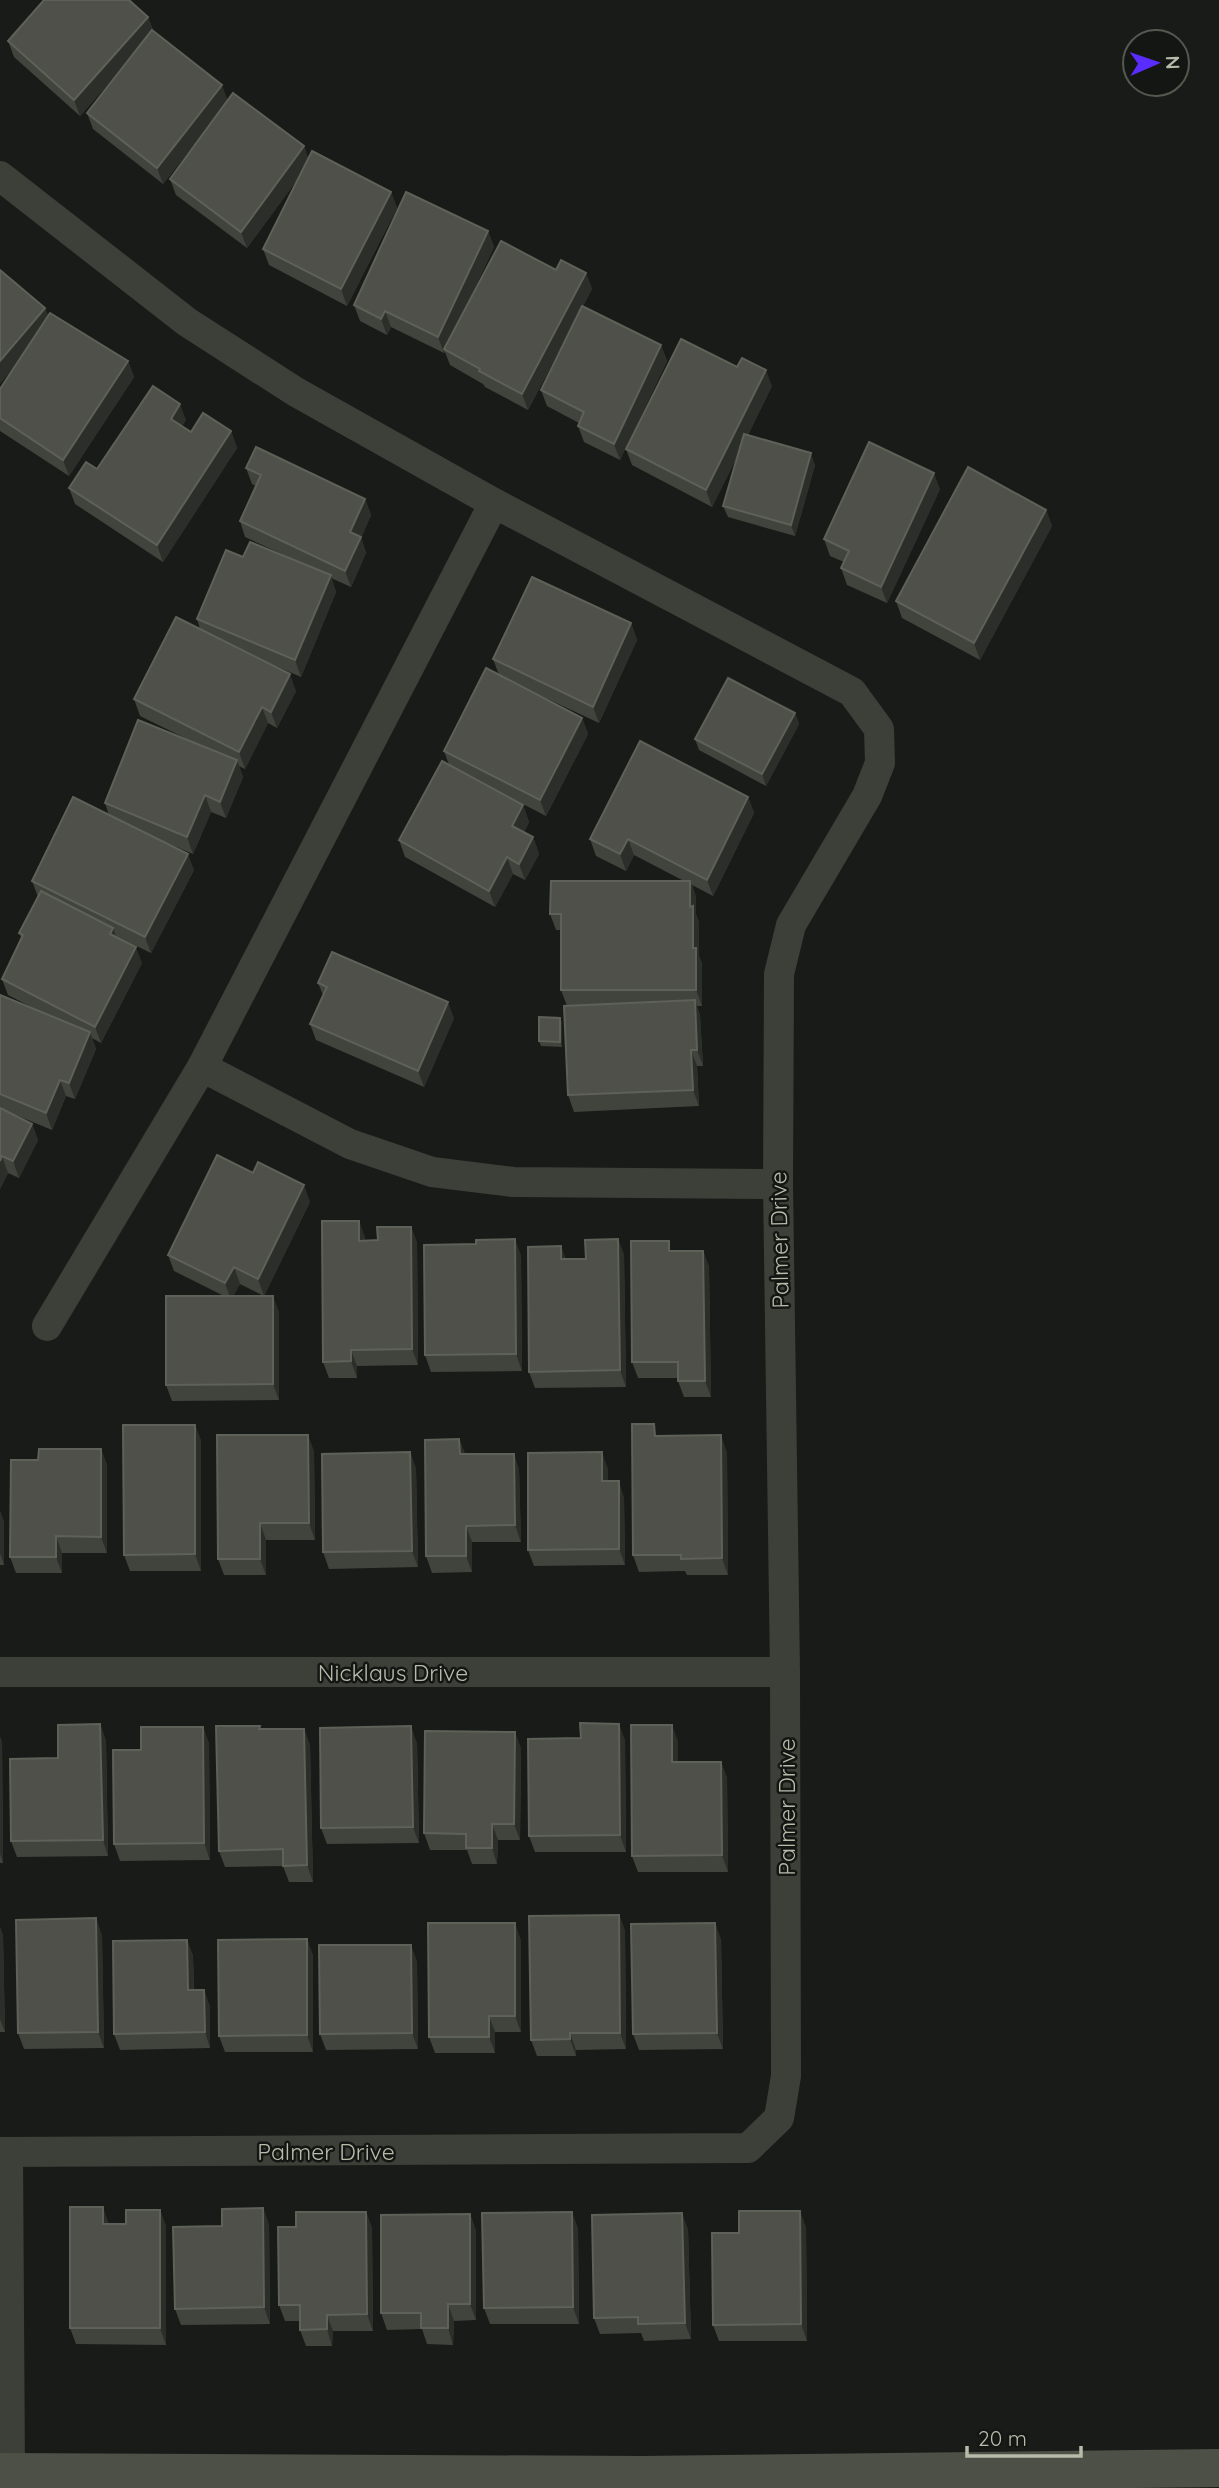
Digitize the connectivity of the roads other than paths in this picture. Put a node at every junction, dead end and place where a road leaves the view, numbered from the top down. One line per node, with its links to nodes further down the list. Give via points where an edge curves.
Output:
1 (0, 176): 2 (street, via 187,322 296,391)
2 (494, 503): 3 (street); 4 (street, Palmer Drive, via 852,692 879,729 880,763 867,796 791,925 779,974)
3 (202, 1067): 4 (street, via 350,1144 432,1172 513,1182); 5 (street)
4 (778, 1184): 7 (street, Palmer Drive)
5 (47, 1326)
6 (0, 1672): 7 (street, Nicklaus Drive)
7 (785, 1672): 8 (street, Palmer Drive, via 786,2076 779,2118 748,2148)
8 (4, 2152): 10 (street)
9 (1219, 2468): 10 (street)
10 (8, 2480)

